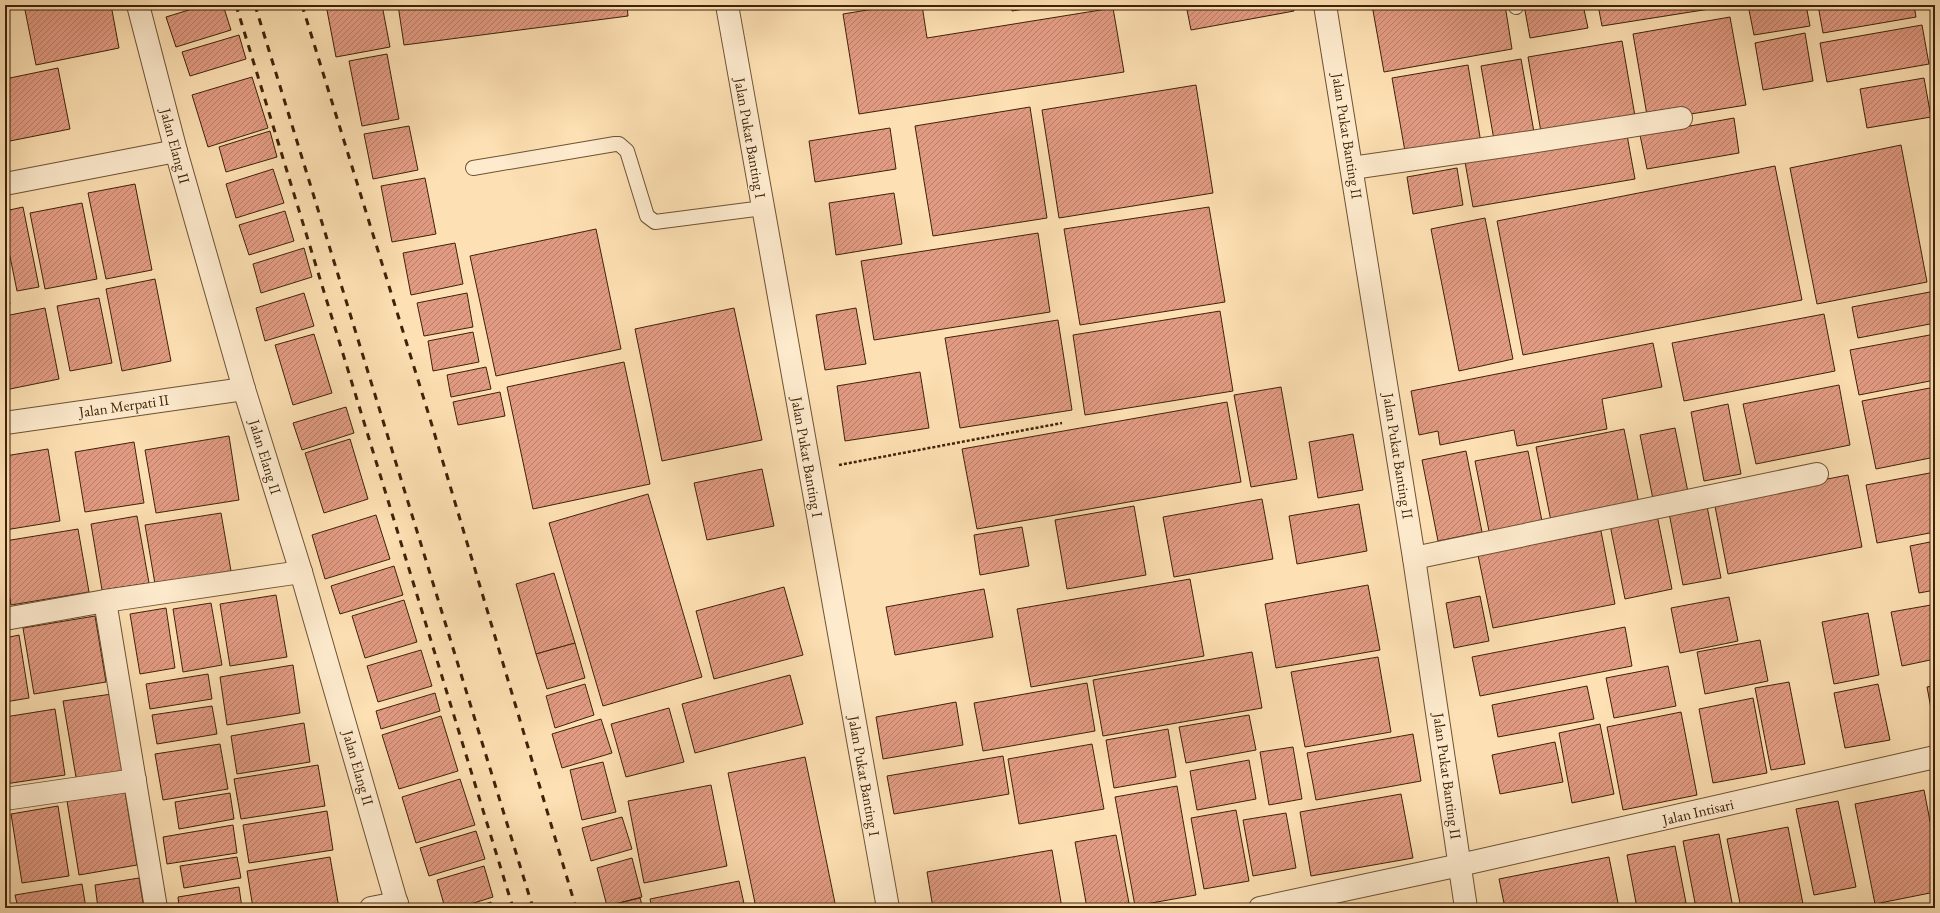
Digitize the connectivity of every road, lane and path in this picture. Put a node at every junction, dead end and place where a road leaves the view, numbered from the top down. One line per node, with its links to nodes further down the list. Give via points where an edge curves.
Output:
1 (138, 5): 5 (street, Jalan Elang II)
2 (727, 5): 9 (street, Jalan Pukat Banting I)
3 (1325, 5): 7 (street, Jalan Pukat Banting II)
4 (1681, 118): 7 (street)
5 (176, 151): 8 (street); 10 (street, Jalan Elang II)
6 (473, 168): 9 (lane, via 619,144 627,152 647,216 651,221)
7 (1352, 168): 15 (street, Jalan Pukat Banting II)
8 (5, 184)
9 (763, 208): 13 (street, Jalan Pukat Banting I)
10 (244, 389): 11 (street, Jalan Merpati II); 16 (street, Jalan Elang II)
11 (5, 423)
12 (1062, 423): 13 (path)
13 (809, 470): 26 (street, Jalan Pukat Banting I)
14 (1817, 474): 15 (street)
15 (1414, 558): 22 (street, Jalan Pukat Banting II)
16 (301, 572): 17 (street); 23 (street, Jalan Elang II)
17 (105, 601): 18 (street); 20 (street)
18 (5, 618)
19 (1935, 757): 22 (street, Jalan Intisari)
20 (135, 780): 21 (street); 24 (street)
21 (5, 799)
22 (1460, 865): 27 (street); 28 (street, Jalan Pukat Banting II)
23 (397, 905): 25 (street)
24 (156, 908)
25 (371, 908)
26 (888, 908)
27 (1260, 908)
28 (1466, 908)

